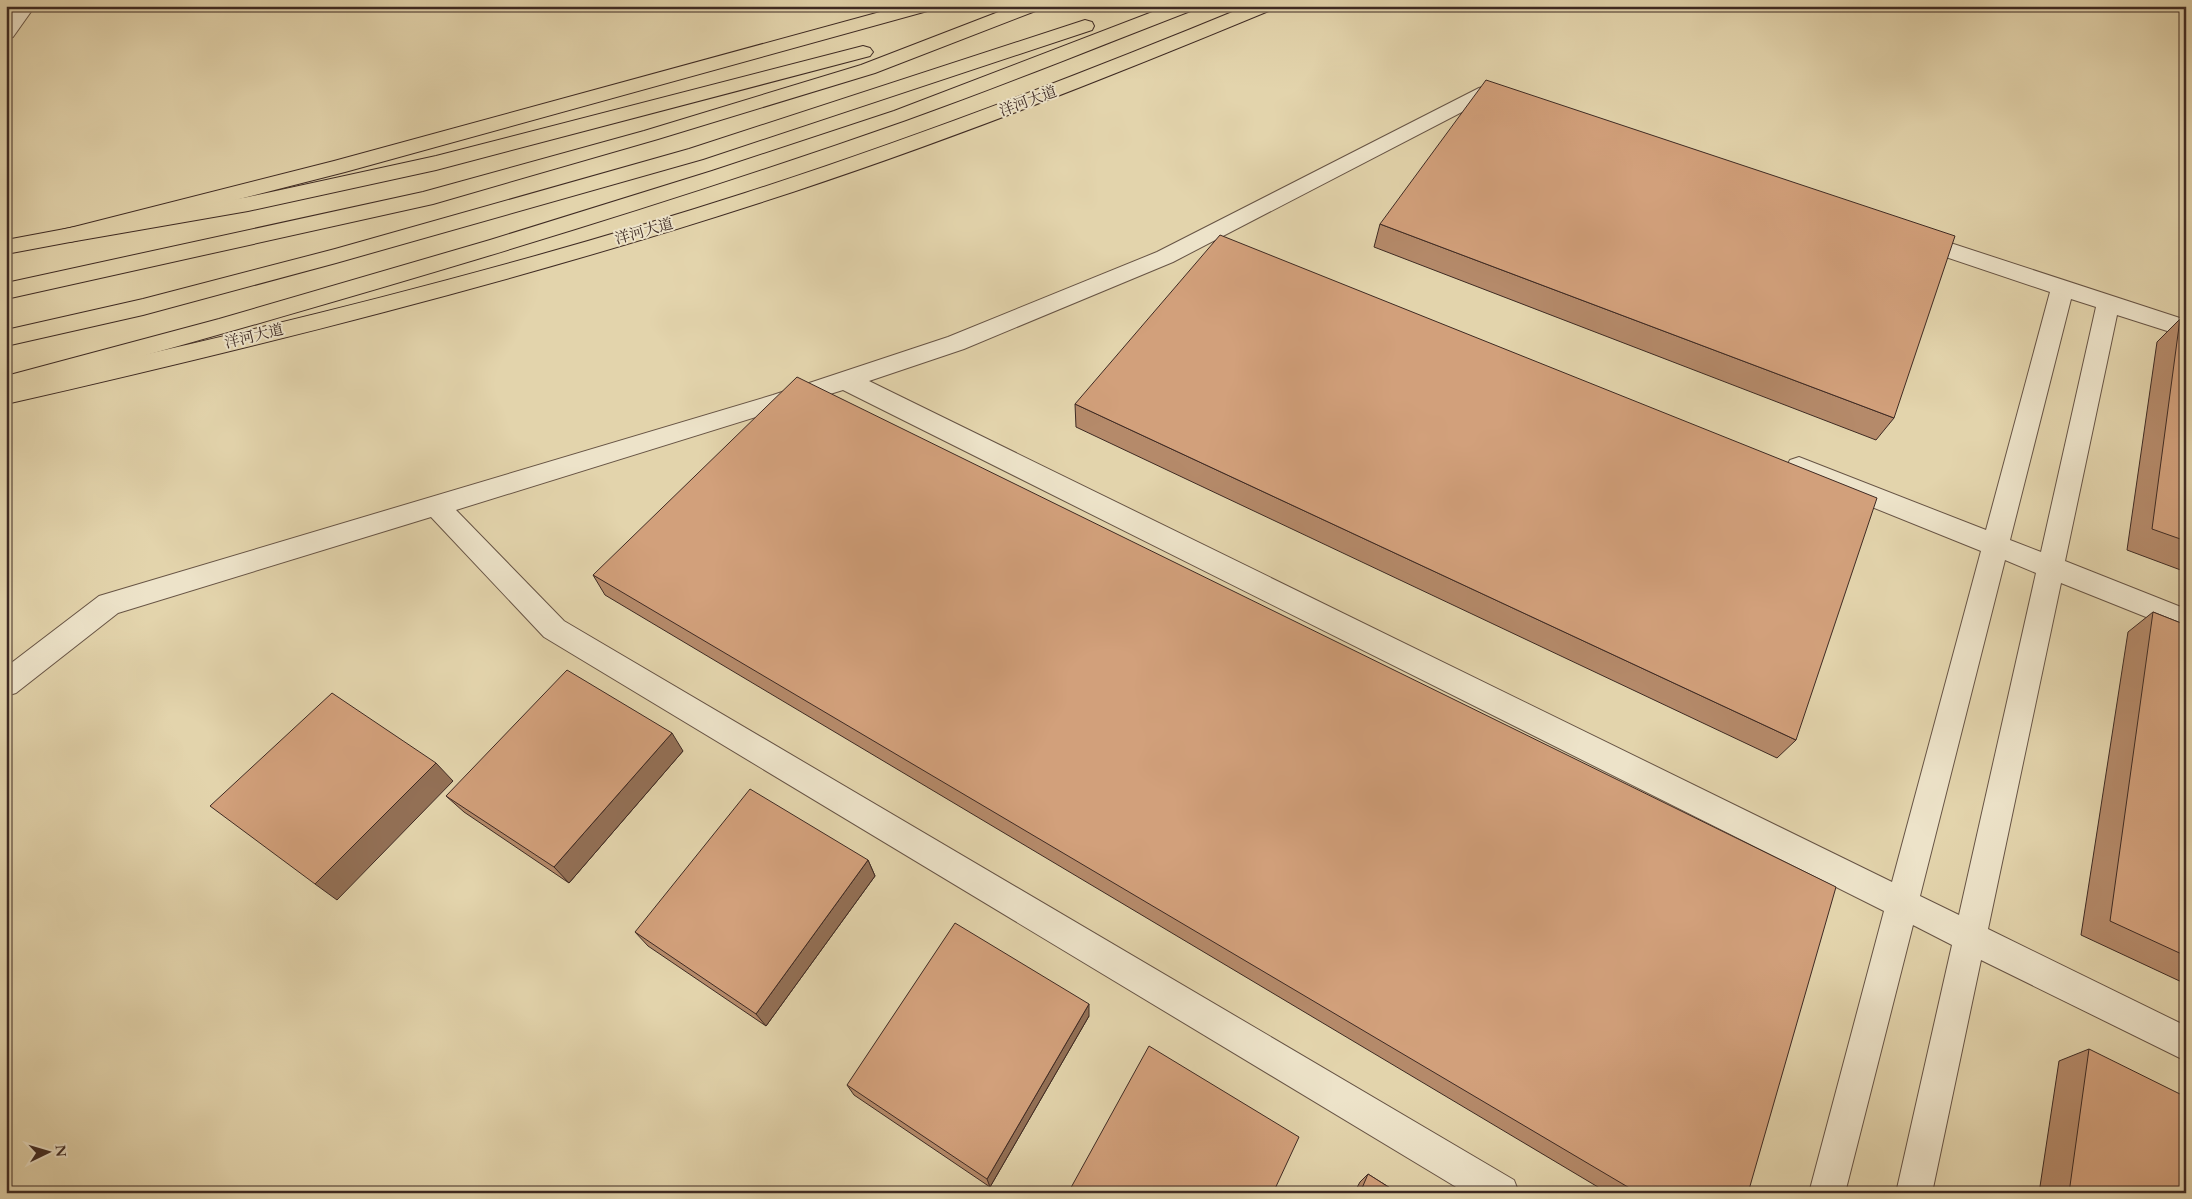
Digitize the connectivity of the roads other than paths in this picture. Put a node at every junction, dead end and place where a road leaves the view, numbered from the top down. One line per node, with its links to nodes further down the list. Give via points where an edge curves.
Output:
1 (26, 6): 7 (street)
2 (924, 6): 11 (main road, via 338,167)
3 (1140, 6): 18 (main road, via 696,154 336,256 143,307)
4 (1186, 6): 20 (main road, via 900,115 719,176 220,327)
5 (1264, 6): 21 (main road, 洋河大道, via 1122,66 938,134 681,220 404,300)
6 (1028, 7): 11 (main road, via 436,163 248,204); 15 (main road, via 868,69 434,196)
7 (6, 33)
8 (1524, 105): 10 (street, via 1486,92)
9 (1892, 231): 14 (street)
10 (1210, 234): 12 (street); 19 (street, via 1164,257 956,343)
11 (70, 235): 13 (main road)
12 (1238, 245)
13 (6, 248)
14 (2062, 289): 16 (street); 24 (street)
15 (6, 291)
16 (2108, 304): 17 (street); 25 (street)
17 (2186, 329)
18 (6, 338)
19 (845, 380): 23 (street); 28 (street)
20 (6, 385)
21 (6, 395)
22 (1773, 457): 24 (street)
23 (435, 506): 27 (street, via 108,604); 31 (street, via 554,629)
24 (1995, 545): 25 (street); 28 (street)
25 (2051, 567): 26 (street); 29 (street)
26 (2186, 621)
27 (6, 684)
28 (1902, 903): 29 (street); 32 (street)
29 (1970, 937): 30 (street); 33 (street)
30 (2186, 1044)
31 (1501, 1193)
32 (1827, 1193)
33 (1914, 1193)

